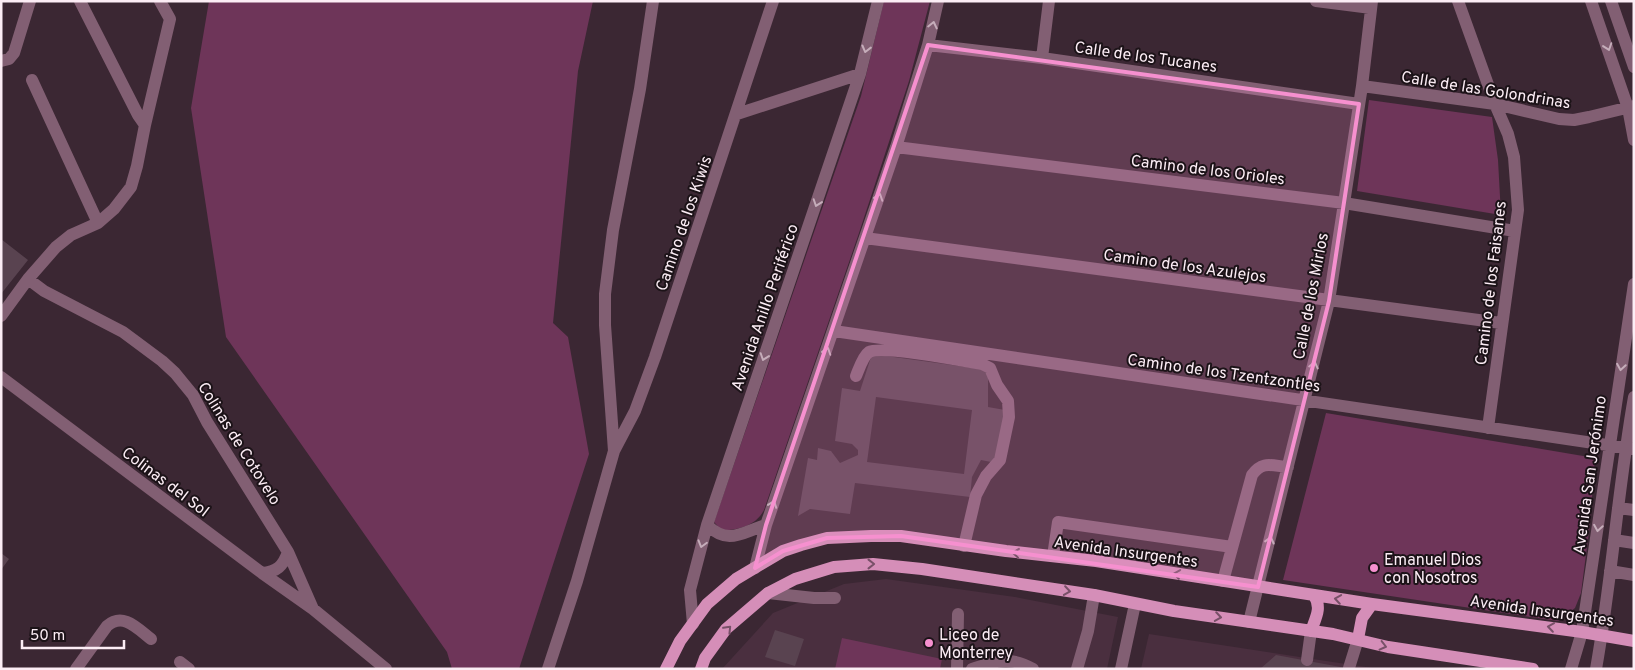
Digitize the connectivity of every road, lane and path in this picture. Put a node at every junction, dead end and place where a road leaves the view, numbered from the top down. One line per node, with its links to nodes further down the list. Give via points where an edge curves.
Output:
1 (30, 1): 16 (street, via 14,53)
2 (80, 1): 25 (street)
3 (653, 1): 45 (street, Camino de los Kiwis, via 605,294)
4 (773, 1): 24 (street, Camino de los Kiwis)
5 (878, 1): 18 (street, Avenida Anillo Periférico, one-way to 18)
6 (938, 1): 14 (street, one-way to 6)
7 (1049, 1): 15 (street)
8 (1316, 1): 13 (street)
9 (1458, 1): 22 (street, Camino de los Faisanes)
10 (1592, 1): 23 (street, one-way to 23)
11 (1610, 1): 17 (street)
12 (161, 3): 25 (street, via 170,19)
13 (1372, 5): 20 (street, Calle de los Mirlos)
14 (928, 45): 15 (street, Calle de los Tucanes); 27 (street)
15 (1042, 58): 21 (street, Calle de los Tucanes)
16 (1, 61)
17 (1634, 67)
18 (860, 74): 24 (street); 49 (street, Avenida Anillo Periférico, one-way to 49)
19 (32, 80): 29 (street)
20 (1362, 86): 21 (street, Calle de los Mirlos); 22 (street, Calle de las Golondrinas)
21 (1359, 104): 28 (street, Calle de los Mirlos)
22 (1495, 104): 23 (street, Calle de las Golondrinas, via 1574,120); 30 (street, Camino de los Faisanes, via 1514,157 1518,210)
23 (1631, 107): 26 (street)
24 (736, 114): 45 (street, Camino de los Kiwis, via 655,357 635,411)
25 (145, 125): 29 (street, via 131,187)
26 (1634, 140)
27 (896, 147): 28 (street, Camino de los Orioles); 31 (street, one-way to 27)
28 (1344, 203): 30 (street, Camino de los Orioles); 34 (street, Calle de los Mirlos)
29 (98, 223): 32 (street, via 70,236 56,247)
30 (1515, 231): 36 (street, Camino de los Faisanes)
31 (865, 238): 34 (street, Camino de los Azulejos); 37 (street)
32 (28, 279): 35 (street); 55 (street, Colinas de Cotovelo, via 44,291 123,332 174,373 193,396)
33 (1633, 292): 43 (street, Avenida San Jerónimo, one-way to 43)
34 (1329, 301): 36 (street, Camino de los Azulejos); 41 (street, Calle de los Mirlos, one-way to 34)
35 (1, 316)
36 (1502, 324): 42 (street, Camino de los Faisanes)
37 (834, 331): 41 (street, Camino de los Tzentzontles); 50 (street, one-way to 37)
38 (856, 376): 53 (street, via 866,355 879,350 931,355 990,368 1008,402 1009,417 1000,460 976,495)
39 (1, 377): 59 (street, Colinas del Sol)
40 (1634, 397): 44 (street, Avenida San Jerónimo)
41 (1305, 401): 42 (street, Camino de los Tzentzontles); 46 (street, Calle de los Mirlos)
42 (1488, 428): 43 (street, Camino de los Tzentzontles)
43 (1610, 446): 44 (street, Camino de los Tzentzontles); 74 (street, Avenida San Jerónimo, one-way to 74)
44 (1630, 448): 47 (street, Avenida San Jerónimo)
45 (614, 451): 83 (street, Camino de los Kiwis)
46 (1288, 467): 54 (street, via 1265,464 1252,475); 62 (street, Calle de los Mirlos, one-way to 46)
47 (1618, 508): 48 (street); 51 (street, Avenida San Jerónimo)
48 (1634, 510)
49 (707, 524): 50 (street, via 720,535 732,537); 72 (street, Avenida Anillo Periférico, one-way to 72, via 690,590)
50 (766, 525): 57 (street)
51 (1614, 540): 52 (street); 58 (street, Avenida San Jerónimo)
52 (1634, 542)
53 (964, 546): 56 (main road, Avenida Insurgentes, one-way to 53); 57 (main road, Avenida Insurgentes, via 901,536 827,538 784,551)
54 (1232, 547): 56 (street, via 1058,522); 61 (street)
55 (288, 552): 59 (street, via 279,568); 69 (street, Colinas de Cotovelo)
56 (1053, 556): 61 (main road, Avenida Insurgentes, one-way to 56)
57 (755, 568): 72 (main road, Avenida Insurgentes, via 721,590)
58 (1610, 571): 60 (street); 75 (street, Avenida San Jerónimo)
59 (262, 573): 69 (street, Colinas del Sol)
60 (1634, 575)
61 (1223, 581): 62 (main road, Avenida Insurgentes)
62 (1258, 587): 65 (main road, Avenida Insurgentes); 71 (street, Calle de los Mirlos)
63 (768, 594): 64 (main road, one-way to 64, via 795,579 834,567 873,564); 66 (street); 85 (main road, one-way to 63, via 726,629)
64 (1094, 594): 67 (main road); 89 (street)
65 (1314, 594): 68 (main road, Avenida Insurgentes, one-way to 65); 73 (main road, via 1319,608)
66 (835, 598)
67 (1135, 604): 71 (main road, one-way to 71); 90 (street)
68 (1372, 604): 74 (main road, Avenida Insurgentes, one-way to 68); 77 (main road, via 1362,618)
69 (313, 609): 82 (street, Colinas del Sol)
70 (958, 614): 86 (street)
71 (1249, 622): 73 (main road)
72 (693, 624): 84 (main road, Avenida Insurgentes)
73 (1311, 630): 77 (main road); 79 (street)
74 (1582, 632): 75 (main road, Avenida Insurgentes); 92 (street, Avenida San Jerónimo)
75 (1602, 635): 78 (main road, Avenida Insurgentes); 93 (street, Avenida San Jerónimo)
76 (150, 639): 81 (street, via 131,624 119,619 112,621)
77 (1358, 639): 80 (street); 91 (main road, one-way to 91, via 1388,647)
78 (1634, 641)
79 (1307, 660)
80 (1349, 668)
81 (76, 669)
82 (386, 669)
83 (548, 669)
84 (666, 669)
85 (701, 669)
86 (957, 669)
87 (972, 669): 88 (street, via 994,661 1009,660)
88 (1033, 669)
89 (1077, 669)
90 (1121, 669)
91 (1533, 669)
92 (1571, 669)
93 (1596, 669)

